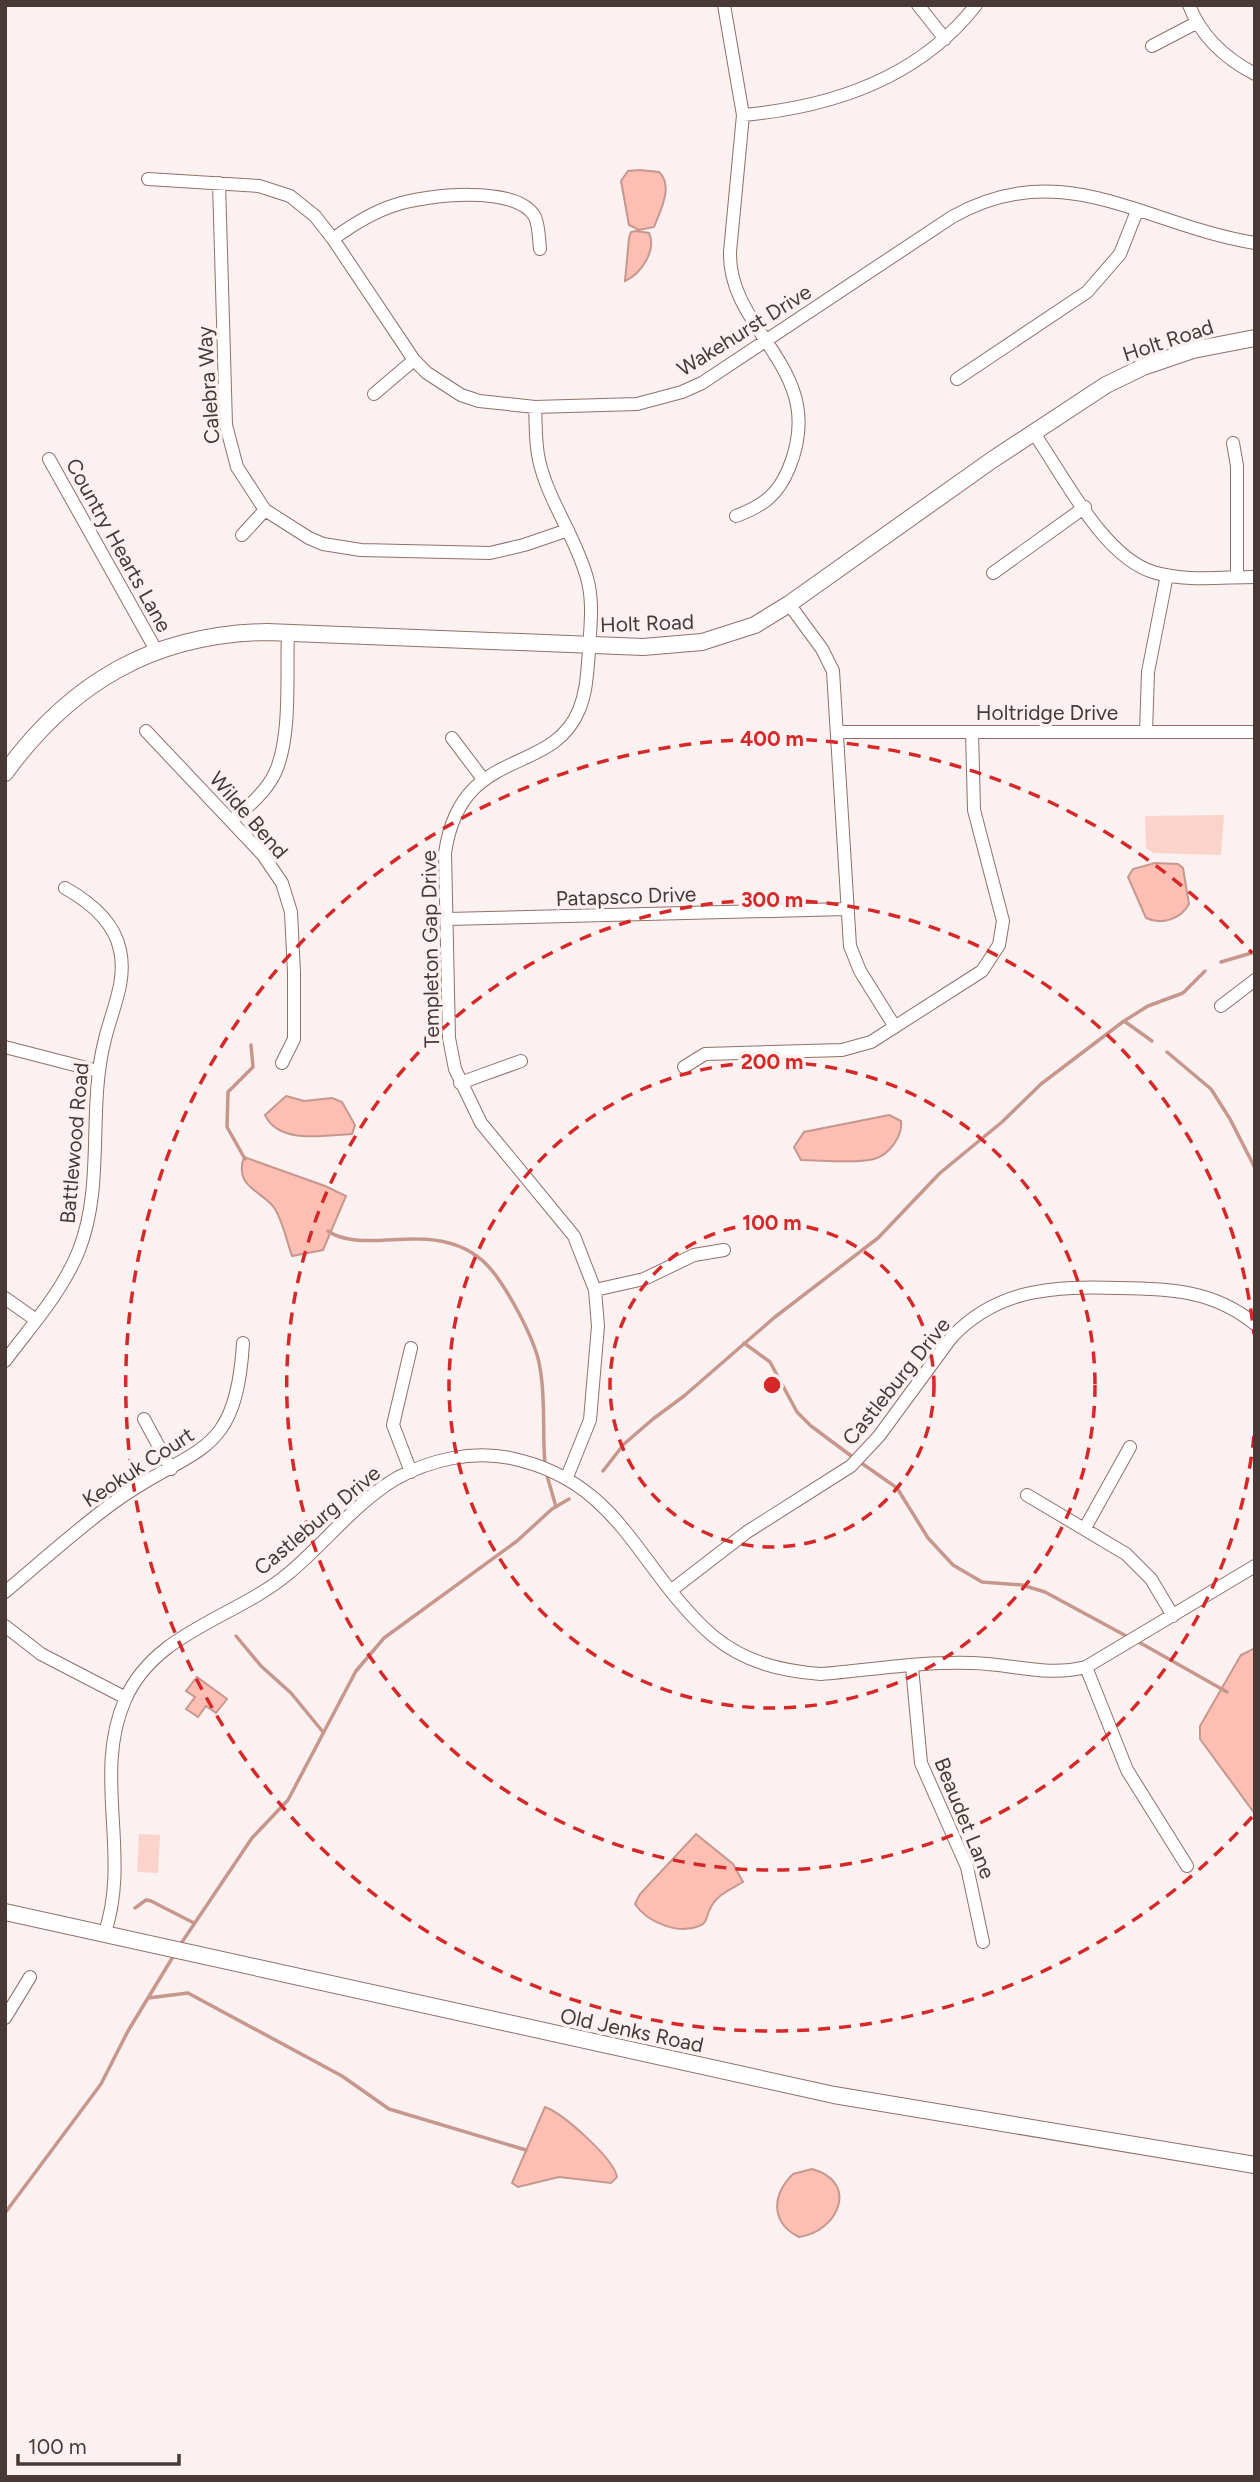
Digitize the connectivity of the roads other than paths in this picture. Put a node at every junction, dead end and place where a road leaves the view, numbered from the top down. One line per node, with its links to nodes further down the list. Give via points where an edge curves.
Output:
1 (724, 5): 9 (street)
2 (918, 5): 6 (street)
3 (976, 5): 6 (street)
4 (1189, 5): 5 (street)
5 (1196, 23): 7 (street); 8 (street, via 1227,56)
6 (945, 39): 9 (street, via 868,87 812,105)
7 (1152, 46)
8 (1255, 75)
9 (743, 115): 17 (street, via 730,263 740,295)
10 (148, 179): 11 (street, Wakehurst Drive)
11 (219, 183): 13 (street, Wakehurst Drive, via 259,186 290,196 315,216); 26 (street, Calebra Way, via 226,425 237,467)
12 (1137, 211): 14 (street, Wakehurst Drive, via 1210,235); 17 (street, Wakehurst Drive, via 1074,191 1040,189 992,198 952,217); 19 (street, via 1120,254 1087,292)
13 (333, 239): 15 (street, via 393,205 438,197 488,196 505,197 528,209 536,219); 18 (street, Wakehurst Drive)
14 (1255, 243)
15 (540, 249)
16 (1255, 338): 22 (street, Holt Road, via 1193,350 1143,367)
17 (768, 340): 21 (street, Wakehurst Drive, via 702,383 656,400 617,407); 27 (street, via 788,374 797,402 796,445 774,496)
18 (414, 360): 20 (street); 21 (street, Wakehurst Drive, via 461,395)
19 (957, 379)
20 (374, 394)
21 (536, 407): 28 (street, Templeton Gap Drive, via 538,458)
22 (1033, 432): 25 (street); 34 (street, Holt Road)
23 (1233, 443): 32 (street)
24 (49, 459): 37 (street, Country Hearts Lane)
25 (1085, 508): 30 (street); 31 (street, via 1125,557)
26 (265, 510): 28 (street, Calebra Way, via 323,544 360,550 489,553); 29 (street)
27 (736, 516)
28 (568, 530): 36 (street, Templeton Gap Drive, via 589,589)
29 (242, 535)
30 (993, 573)
31 (1167, 575): 32 (street); 41 (street, via 1148,672)
32 (1237, 577): 33 (street)
33 (1255, 577)
34 (789, 604): 36 (street, Holt Road, via 755,625 702,642 643,648); 39 (street, via 830,661)
35 (288, 633): 36 (street, Holt Road); 37 (street, Holt Road, via 234,632); 46 (street, via 285,725 279,759 264,790)
36 (589, 646): 45 (street, Templeton Gap Drive, via 585,692 570,726 557,740)
37 (156, 650): 44 (street, Holt Road, via 112,671 74,699)
38 (146, 731): 46 (street, Wilde Bend)
39 (838, 732): 40 (street, Holtridge Drive); 48 (street)
40 (972, 732): 41 (street, Holtridge Drive); 52 (street, via 974,810 1001,910 1002,938 982,971)
41 (1146, 732): 42 (street, Holtridge Drive)
42 (1255, 732)
43 (452, 738): 45 (street)
44 (5, 773)
45 (483, 779): 49 (street, Templeton Gap Drive, via 450,823 444,853)
46 (232, 821): 55 (street, Wilde Bend, via 274,869 291,912 294,1039)
47 (65, 888): 57 (street, Battlewood Road, via 102,915 120,949 121,982)
48 (847, 909): 49 (street, Patapsco Drive); 52 (street, via 854,958)
49 (447, 919): 58 (street, Templeton Gap Drive, via 449,1038)
50 (1255, 980): 51 (street)
51 (1221, 1006)
52 (895, 1027): 56 (street, via 857,1047 705,1054)
53 (5, 1047): 57 (street)
54 (521, 1061): 58 (street)
55 (282, 1063)
56 (684, 1067)
57 (98, 1071): 62 (street, Battlewood Road, via 85,1235 70,1270)
58 (460, 1083): 60 (street, Templeton Gap Drive, via 481,1123 574,1236)
59 (724, 1250): 60 (street, via 694,1255 644,1279)
60 (595, 1290): 71 (street, Templeton Gap Drive, via 598,1326 590,1420)
61 (5, 1298): 62 (street)
62 (36, 1320): 66 (street, Battlewood Road)
63 (1255, 1324): 75 (street, Castleburg Drive, via 1212,1297 1174,1289 1052,1287 998,1302 951,1338 879,1436 851,1466 747,1532)
64 (243, 1343): 69 (street, Keokuk Court, via 238,1394 224,1425 208,1445)
65 (411, 1348): 70 (street, via 393,1425)
66 (5, 1361)
67 (144, 1419): 69 (street)
68 (1130, 1447): 73 (street)
69 (171, 1469): 76 (street, Keokuk Court, via 108,1506)
70 (411, 1472): 71 (street, Castleburg Drive, via 449,1459 484,1455 520,1460); 81 (street, Castleburg Drive, via 387,1484 288,1574 168,1646 144,1669)
71 (567, 1476): 75 (street, Castleburg Drive, via 612,1515)
72 (1027, 1495): 73 (street)
73 (1085, 1528): 77 (street, via 1139,1566)
74 (1255, 1566): 77 (street, Castleburg Drive)
75 (673, 1590): 79 (street, Castleburg Drive, via 715,1637 738,1653 780,1670 821,1674)
76 (5, 1592)
77 (1173, 1616): 80 (street, Castleburg Drive)
78 (5, 1626): 81 (street, via 41,1654)
79 (912, 1667): 80 (street, Castleburg Drive, via 976,1663 1048,1673); 85 (street, Beaudet Lane, via 921,1763 967,1867)
80 (1086, 1667): 82 (street, via 1127,1770)
81 (126, 1698): 84 (street, Castleburg Drive, via 112,1745 117,1870)
82 (1187, 1866)
83 (5, 1912): 84 (street, Old Jenks Road)
84 (104, 1935): 88 (street, Old Jenks Road, via 834,2095)
85 (983, 1942)
86 (30, 1978): 87 (street)
87 (5, 2018)
88 (1255, 2165)

